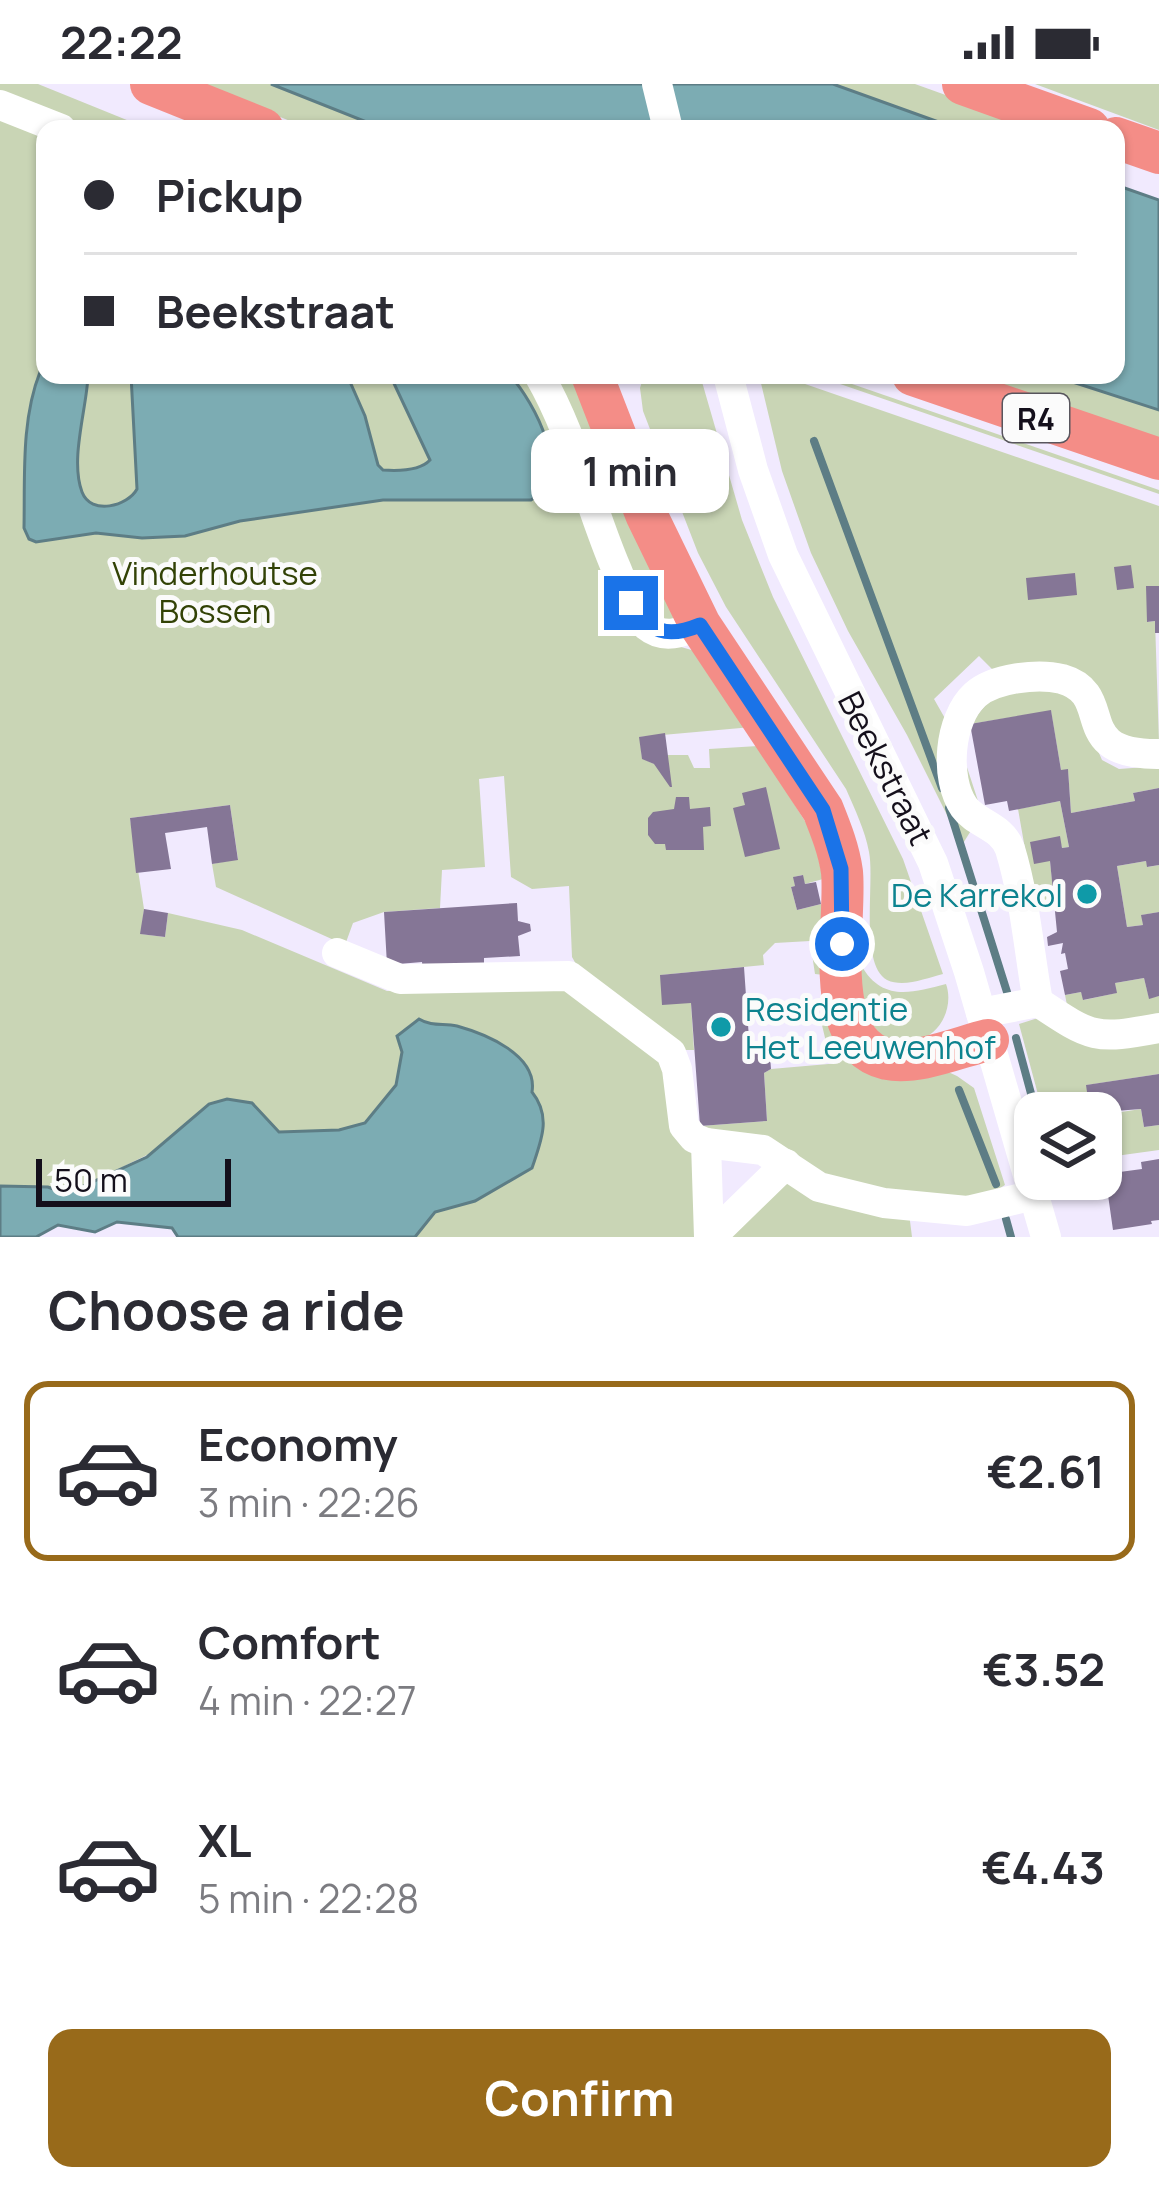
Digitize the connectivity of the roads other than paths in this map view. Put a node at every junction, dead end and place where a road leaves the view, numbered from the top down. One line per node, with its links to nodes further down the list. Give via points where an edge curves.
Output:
1 (152, 84): 6 (highway)
2 (657, 84): 7 (street)
3 (963, 84): 8 (highway)
4 (0, 104): 5 (street)
5 (39, 120)
6 (241, 120)
7 (666, 120)
8 (1064, 120)
9 (1125, 142): 10 (highway)
10 (1159, 153)
11 (544, 384): 18 (street, via 631,603 660,633)
12 (596, 384): 16 (highway)
13 (617, 384): 16 (highway)
14 (730, 384): 22 (street, Beekstraat, via 783,555 933,863)
15 (939, 384): 17 (highway, R4)
16 (625, 458): 18 (highway)
17 (1159, 459)
18 (700, 625): 22 (highway, via 835,838 844,907 840,981 854,1035 889,1059 916,1058)
19 (1159, 754): 21 (street, via 1124,753 1105,742 1081,688 1066,680 1041,675 993,685 964,711 952,774 965,808 1009,844)
20 (338, 953): 25 (street, via 400,979 569,976 671,1053 684,1126)
21 (1038, 1002): 22 (street); 23 (street, via 1086,1034)
22 (985, 1026): 24 (street, Beekstraat)
23 (1159, 1028)
24 (1014, 1126)
25 (706, 1143): 26 (street, via 763,1150); 29 (street)
26 (786, 1165): 27 (street, via 819,1186 915,1208 967,1211); 29 (street)
27 (1014, 1200)
28 (1035, 1200): 30 (street, Beekstraat)
29 (710, 1237)
30 (1046, 1237)

